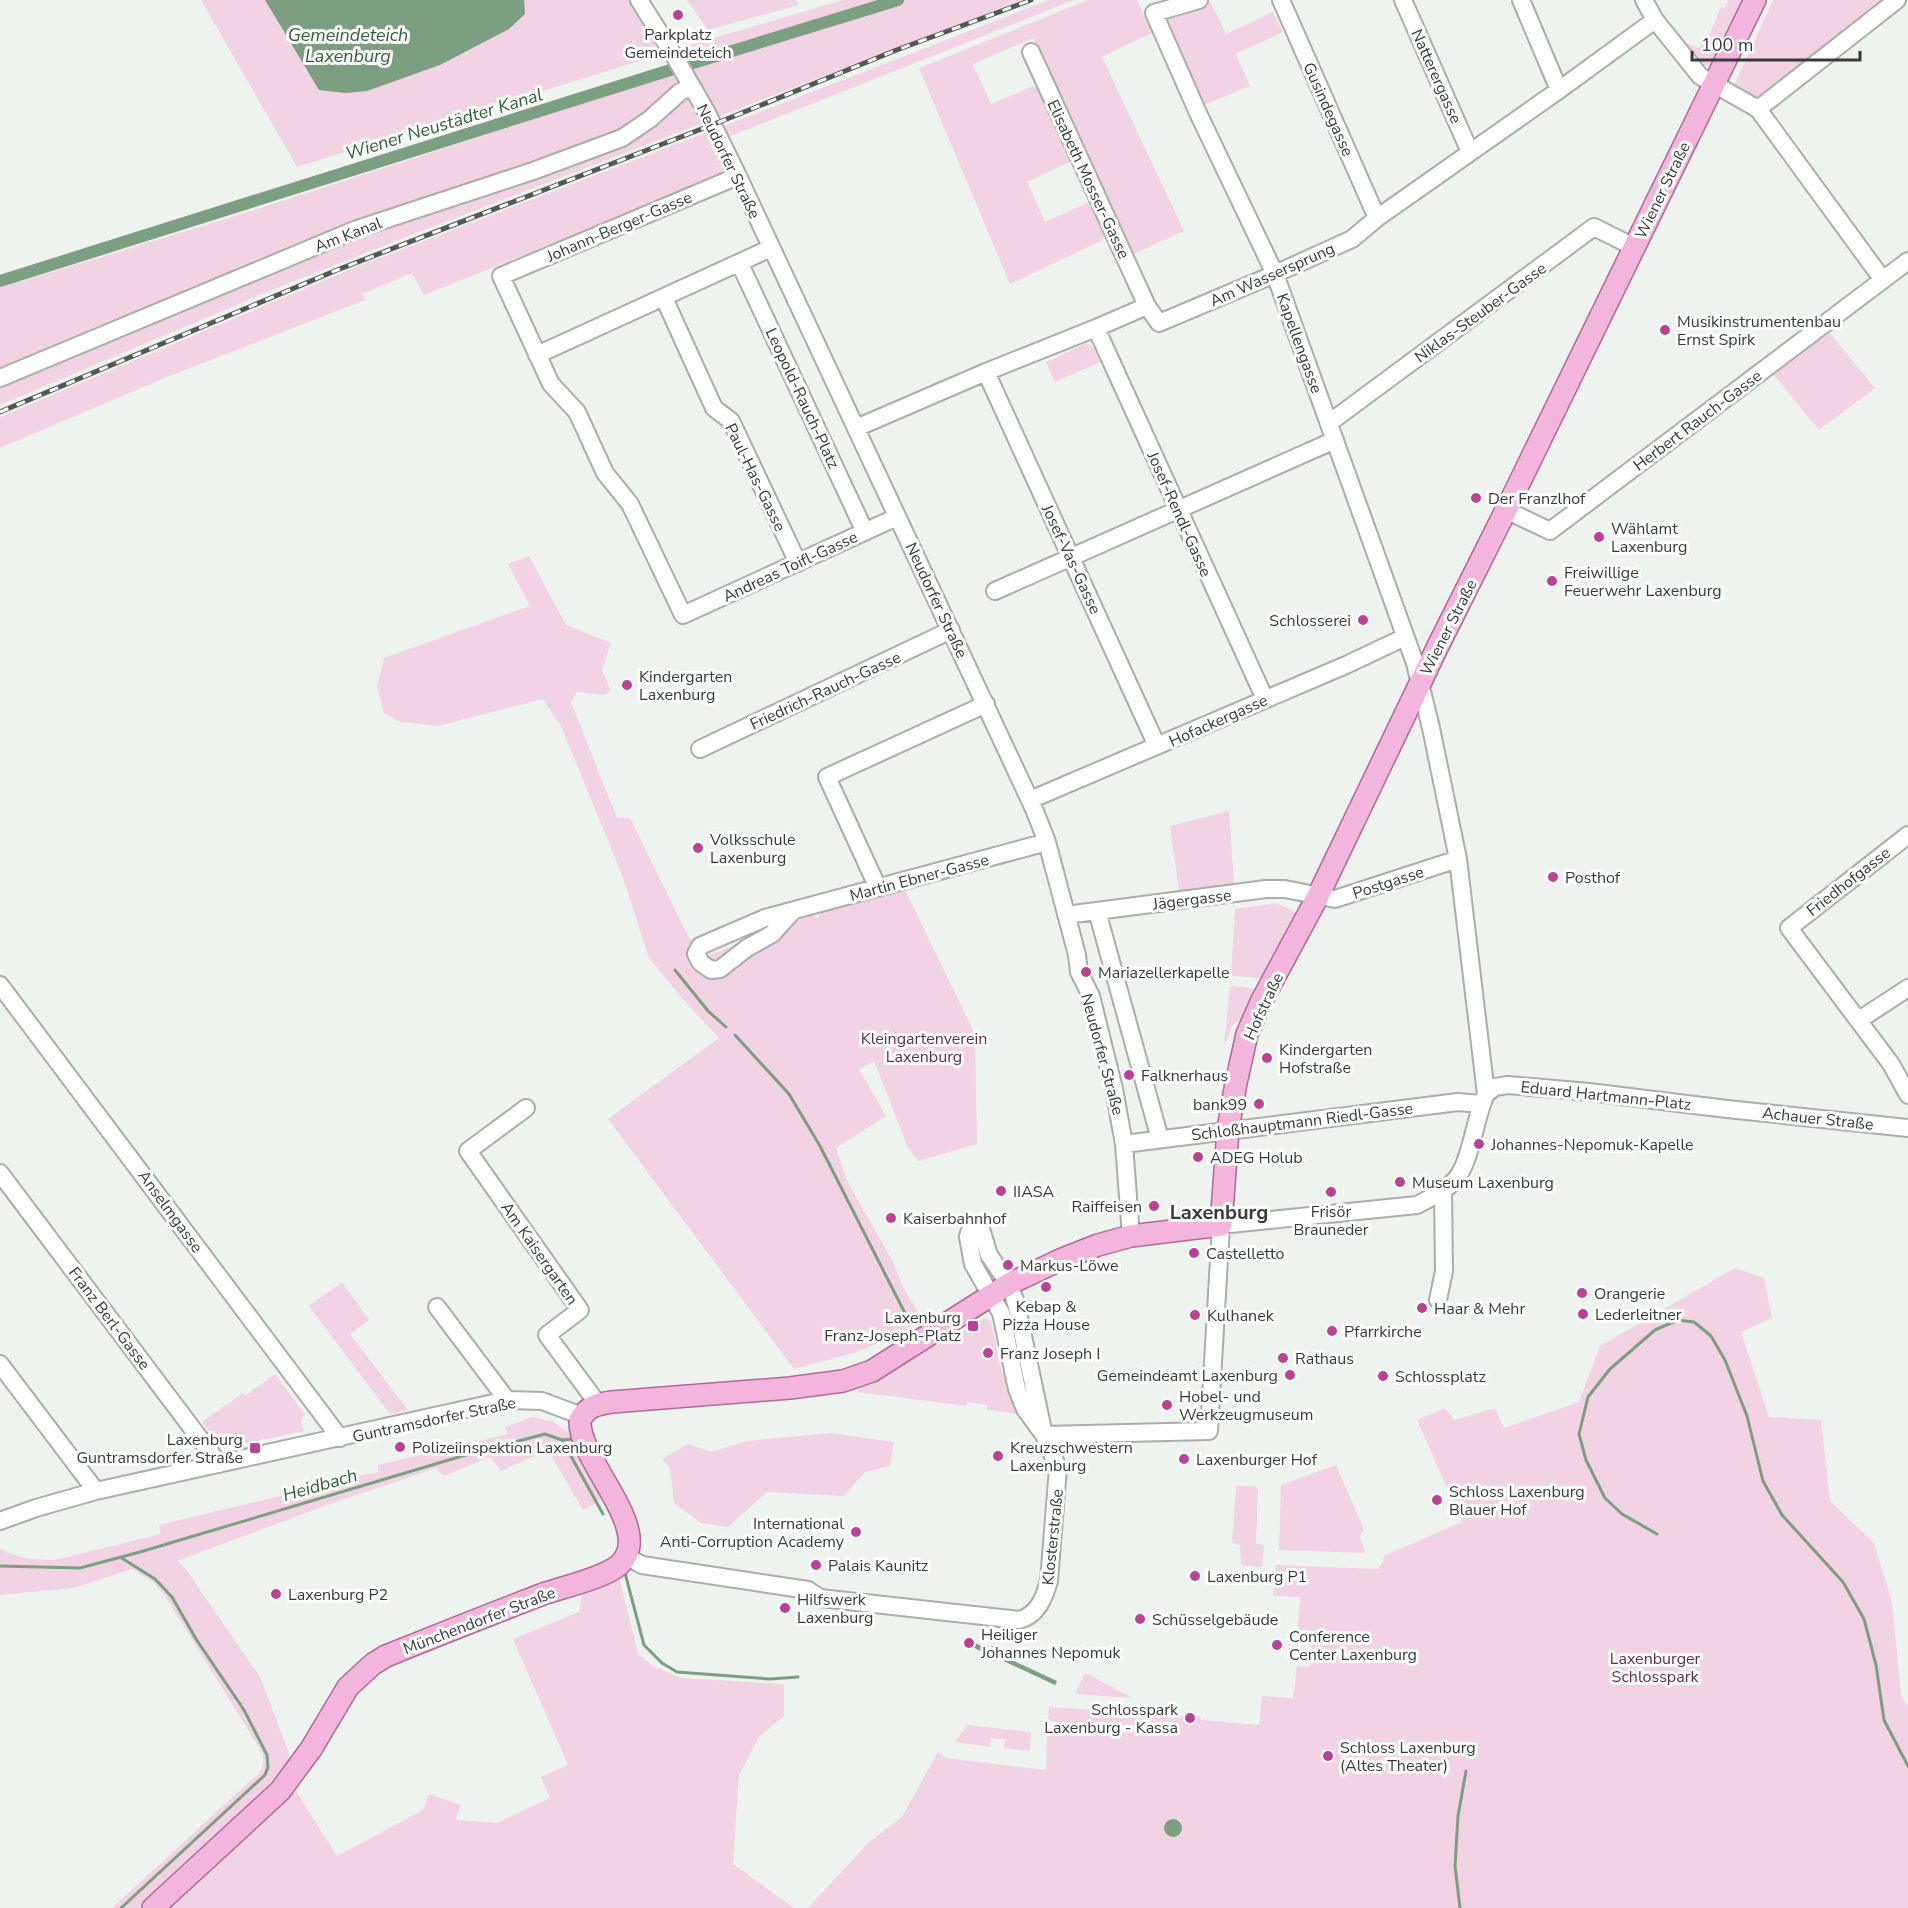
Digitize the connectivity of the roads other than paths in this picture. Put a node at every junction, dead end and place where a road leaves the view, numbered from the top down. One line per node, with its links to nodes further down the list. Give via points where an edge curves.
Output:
1 (639, 0): 11 (street, Neudorfer Straße)
2 (1199, 0): 22 (street, Kapellengasse, via 1154,13)
3 (1281, 0): 17 (street, Gusindegasse)
4 (1403, 0): 15 (street, Natterergasse)
5 (1521, 0): 13 (street)
6 (1644, 0): 9 (street)
7 (1755, 0): 12 (main road, Wiener Straße)
8 (1897, 0): 14 (street)
9 (1655, 20): 12 (street, via 1700,76); 13 (street, Am Wassersprung)
10 (1031, 52): 25 (street, Elisabeth Mosser-Gasse)
11 (688, 81): 16 (street, Neudorfer Straße); 29 (street, Am Kanal, via 650,119 621,138 357,229)
12 (1714, 84): 14 (street); 18 (main road, Wiener Straße)
13 (1560, 90): 15 (street, Am Wassersprung)
14 (1758, 109): 23 (street)
15 (1470, 152): 17 (street, Am Wassersprung)
16 (738, 176): 19 (street, Neudorfer Straße); 27 (street, Johann-Berger-Gasse, via 501,276)
17 (1377, 218): 22 (street, Am Wassersprung, via 1352,239)
18 (1634, 247): 30 (street, Niklas-Steuber-Gasse, via 1594,227); 34 (main road, Wiener Straße)
19 (771, 248): 21 (street); 31 (street, Neudorfer Straße)
20 (1908, 261): 23 (street, Herbert Rauch-Gasse)
21 (740, 264): 24 (street); 36 (street, Leopold-Rauch-Platz)
22 (1275, 274): 25 (street, Am Wassersprung, via 1159,323); 30 (street, Kapellengasse)
23 (1883, 280): 34 (street, Herbert Rauch-Gasse, via 1550,531)
24 (664, 298): 27 (street); 38 (street, Paul-Has-Gasse, via 714,408 731,421)
25 (1147, 306): 26 (street)
26 (1096, 328): 28 (street); 33 (street, Josef-Rendl-Gasse)
27 (537, 355): 38 (street, Andreas Toifl-Gasse, via 551,384 577,412 605,473 630,504 683,615)
28 (986, 372): 31 (street); 37 (street, Josef-Vas-Gasse)
29 (0, 378)
30 (1329, 423): 32 (street, Kapellengasse)
31 (856, 428): 35 (street, Neudorfer Straße)
32 (1335, 440): 33 (street); 41 (street, Kapellengasse)
33 (1178, 509): 37 (street); 43 (street, Josef-Rendl-Gasse)
34 (1506, 510): 42 (main road, Wiener Straße)
35 (897, 517): 36 (street, Andreas Toifl-Gasse); 40 (street, Neudorfer Straße)
36 (865, 532): 38 (street, Andreas Toifl-Gasse)
37 (1072, 558): 39 (street); 45 (street, Josef-Vas-Gasse)
38 (798, 563)
39 (995, 591)
40 (951, 630): 44 (street, Neudorfer Straße); 46 (street, Friedrich-Rauch-Gasse)
41 (1405, 637): 42 (street, Kapellengasse); 43 (street, Hofackergasse)
42 (1420, 683): 50 (street, Wiener Straße); 52 (main road, Hofstraße)
43 (1265, 699): 45 (street, Hofackergasse)
44 (986, 704): 47 (street, Neudorfer Straße); 51 (street, via 827,777)
45 (1157, 746): 47 (street, Hofackergasse)
46 (700, 749)
47 (1030, 800): 49 (street, Neudorfer Straße)
48 (1908, 835): 58 (street, Friedhofgasse, via 1789,928)
49 (1047, 842): 51 (street, Martin Ebner-Gasse); 55 (street, Neudorfer Straße)
50 (1458, 859): 52 (street, Postgasse, via 1335,899); 60 (street, Wiener Straße)
51 (878, 888): 54 (street, Martin Ebner-Gasse)
52 (1318, 896): 53 (street, Jägergasse, via 1266,889); 64 (main road, Hofstraße, via 1247,1034)
53 (1097, 911): 55 (street, Jägergasse); 65 (street)
54 (792, 912): 54 (street, Martin Ebner-Gasse, via 772,934 720,969 711,970 700,963 696,954 700,946 765,918)
55 (1066, 915): 66 (street, Neudorfer Straße, via 1079,972 1094,1007)
56 (0, 985): 79 (street, Anselmgasse)
57 (1908, 988): 58 (street)
58 (1858, 1020): 59 (street, via 1891,1064)
59 (1908, 1095)
60 (1484, 1099): 62 (street, Eduard Hartmann-Platz, via 1495,1087 1508,1085); 64 (street, Schloßhauptmann Riedl-Gasse); 68 (street, Wiener Straße, via 1458,1178)
61 (526, 1108): 77 (street, Am Kaisergarten, via 468,1151 580,1310 547,1335)
62 (1727, 1109): 63 (street, Achauer Straße)
63 (1908, 1128)
64 (1228, 1130): 65 (street, Schloßhauptmann Riedl-Gasse); 69 (main road, Hofstraße)
65 (1160, 1139): 66 (street, Schloßhauptmann Riedl-Gasse)
66 (1124, 1144): 70 (street, Neudorfer Straße)
67 (0, 1173): 80 (street, Franz Berl-Gasse)
68 (1443, 1191): 69 (street, via 1417,1205); 73 (street, via 1444,1271)
69 (1221, 1225): 70 (main road, Guntramsdorfer Straße); 78 (street, Hofstraße, via 1209,1431)
70 (1131, 1236): 71 (main road, Guntramsdorfer Straße, via 1098,1245)
71 (1009, 1284): 72 (main road, Guntramsdorfer Straße); 72 (street, via 989,1255 982,1232 969,1233 971,1257); 78 (street)
72 (991, 1296): 77 (main road, Guntramsdorfer Straße, via 872,1371 843,1381); 78 (street, via 1001,1313 1017,1389 1025,1409)
73 (1438, 1300)
74 (437, 1307): 76 (street)
75 (0, 1364): 81 (street)
76 (507, 1400): 77 (street, Guntramsdorfer Straße, via 542,1401); 79 (street, Guntramsdorfer Straße)
77 (590, 1410): 83 (main road, via 580,1422 581,1435 621,1510 630,1547)
78 (1044, 1435): 83 (street, Klosterstraße, via 1058,1468 1049,1581 1034,1613 1019,1620 820,1598 808,1590 642,1565)
79 (340, 1438): 80 (street, Guntramsdorfer Straße)
80 (219, 1464): 81 (street, Guntramsdorfer Straße)
81 (96, 1491): 82 (street, Guntramsdorfer Straße)
82 (0, 1521)
83 (626, 1556): 84 (main road, Münchendorfer Straße, via 607,1572 430,1638 373,1664 348,1687 280,1791)
84 (153, 1908)

